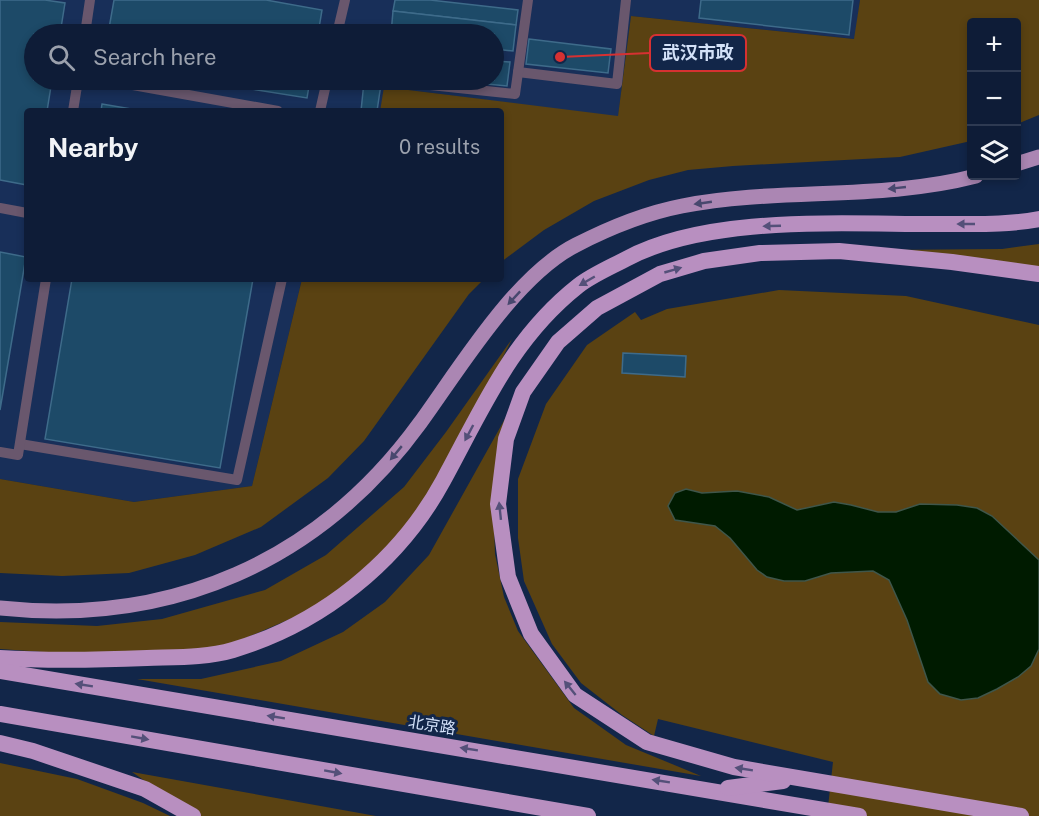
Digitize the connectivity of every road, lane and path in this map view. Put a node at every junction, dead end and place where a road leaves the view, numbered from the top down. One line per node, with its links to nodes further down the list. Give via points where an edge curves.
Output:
1 (90, 0): 5 (lane)
2 (345, 0): 6 (lane)
3 (528, 0): 7 (lane)
4 (626, 0): 7 (lane, via 617,84)
5 (86, 24)
6 (339, 24)
7 (518, 72): 11 (lane, via 515,94)
8 (76, 90): 12 (lane)
9 (161, 90): 13 (lane)
10 (325, 90): 14 (lane)
11 (477, 90)
12 (73, 108)
13 (261, 108)
14 (321, 108)
15 (1039, 157): 16 (main road)
16 (1021, 163)
17 (967, 178): 26 (main road, one-way to 26, via 880,190 682,206 573,246 542,269 511,301 395,455 352,499 297,542 238,575 150,603 62,612)
18 (0, 208): 19 (lane)
19 (24, 212)
20 (1032, 220): 27 (highway, one-way to 27, via 739,228 676,240 631,256 580,285 534,327 512,356 440,486 405,538 351,590 312,616 231,651 57,662)
21 (1039, 274): 31 (highway, one-way to 21, via 734,767 647,742 575,695 531,634 508,577 498,504 506,439 523,392 558,342 597,308 660,274 704,261 760,253 839,251)
22 (46, 282): 24 (lane)
23 (281, 282): 24 (lane, via 237,480)
24 (20, 444): 25 (lane, via 18,455)
25 (0, 452)
26 (0, 608)
27 (0, 658)
28 (0, 671): 32 (highway, 北京路, one-way to 28)
29 (0, 714): 34 (highway, one-way to 34)
30 (0, 743): 33 (highway, via 145,789)
31 (802, 778): 32 (highway); 36 (highway)
32 (712, 790): 35 (highway, 北京路)
33 (193, 816)
34 (588, 816)
35 (859, 816)
36 (1021, 816)

